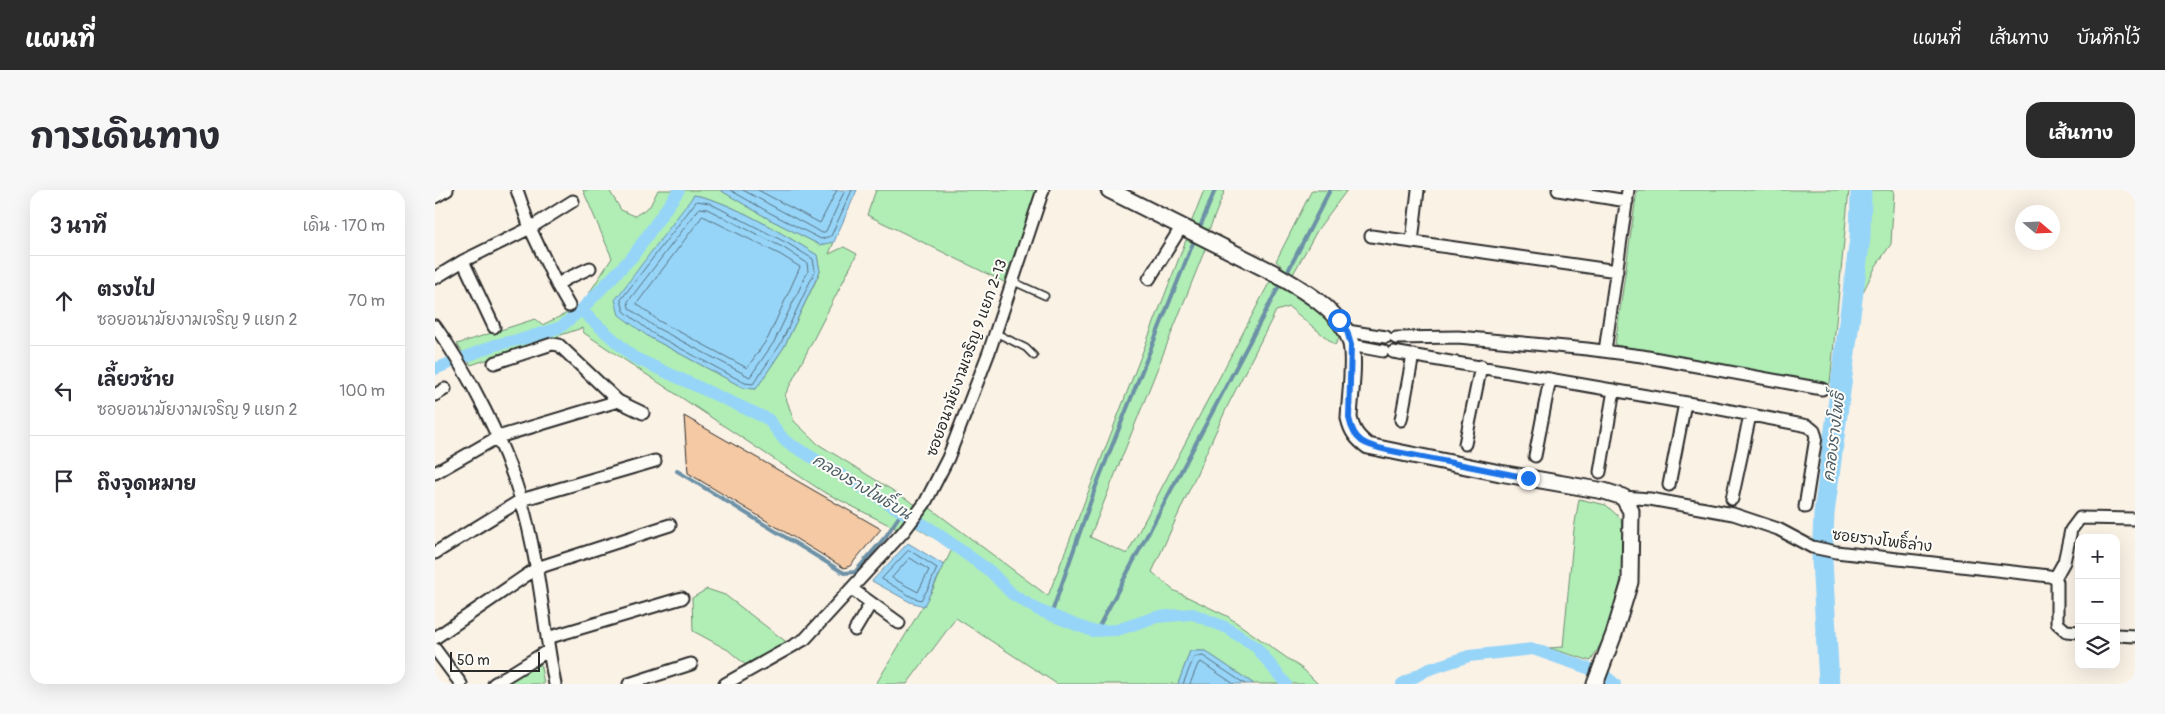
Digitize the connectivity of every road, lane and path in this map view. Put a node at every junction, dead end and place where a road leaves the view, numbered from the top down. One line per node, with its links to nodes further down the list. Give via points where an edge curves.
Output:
1 (447, 190): 8 (street)
2 (517, 190): 10 (street)
3 (1043, 190): 19 (street, ซอยอนามัยงามเจริญ 9 แยก 2-13)
4 (1109, 190): 11 (street)
5 (1418, 190): 13 (street)
6 (1559, 190): 7 (street)
7 (1627, 196): 16 (street)
8 (435, 197)
9 (573, 201): 10 (street)
10 (530, 228): 14 (street); 20 (street)
11 (1194, 232): 18 (street); 26 (street, via 1292,284 1324,307)
12 (1371, 236): 13 (street)
13 (1412, 242): 16 (street)
14 (463, 261): 17 (street); 24 (street)
15 (590, 268): 20 (street)
16 (1617, 272): 28 (street)
17 (435, 278)
18 (1149, 279)
19 (1012, 282): 21 (lane); 25 (street, ซอยอนามัยงามเจริญ 9 แยก 2-13)
20 (557, 285): 22 (street)
21 (1045, 296)
22 (569, 306)
23 (435, 326): 41 (street, via 449,345)
24 (494, 327)
25 (995, 333): 30 (lane, via 1026,348); 57 (street, ซอยอนามัยงามเจริญ 9 แยก 2-13, via 948,458 925,503)
26 (1349, 338): 27 (street); 29 (street); 48 (street, via 1349,418 1351,429 1368,446)
27 (1396, 338): 28 (street, via 1458,337); 29 (street)
28 (1605, 351): 34 (street)
29 (1398, 353): 32 (street); 40 (street)
30 (1034, 356)
31 (494, 363): 36 (street, via 552,344 559,345)
32 (1481, 366): 33 (street); 42 (street)
33 (1549, 379): 35 (street); 43 (street)
34 (1822, 389)
35 (1615, 390): 37 (street); 45 (street)
36 (618, 401): 38 (street); 41 (street)
37 (1685, 403): 39 (street); 47 (street)
38 (643, 413)
39 (1750, 415): 49 (street); 51 (street, via 1808,426 1814,431 1816,437)
40 (1401, 420)
41 (498, 437): 46 (street); 50 (street)
42 (1465, 444)
43 (1535, 456)
44 (655, 461): 50 (street)
45 (1600, 472)
46 (435, 473)
47 (1669, 484)
48 (1623, 497): 56 (street, ซอยรางโพธิ์ล่าง, via 1733,514 1779,529 1812,547 1836,552); 74 (street, via 1631,511 1630,582)
49 (1732, 499)
50 (521, 500): 54 (street); 55 (street)
51 (1805, 507)
52 (2135, 519): 56 (street, via 2080,518 2071,530 2064,562)
53 (670, 525): 55 (street)
54 (435, 553)
55 (537, 568): 65 (street); 66 (street)
56 (2055, 578): 62 (street, via 2057,623 2067,631)
57 (852, 589): 59 (street); 73 (street, ซอยอนามัยงามเจริญ 9 แยก 2-13, via 805,639)
58 (683, 598): 66 (street)
59 (871, 603): 60 (street); 61 (street)
60 (899, 623)
61 (855, 630)
62 (2075, 632)
63 (2120, 635): 64 (street)
64 (2135, 636)
65 (435, 638)
66 (548, 644): 70 (street); 71 (street)
67 (435, 649): 69 (street)
68 (691, 664): 72 (street)
69 (461, 684)
70 (494, 684)
71 (555, 684)
72 (629, 684)
73 (725, 684)
74 (1595, 684)

